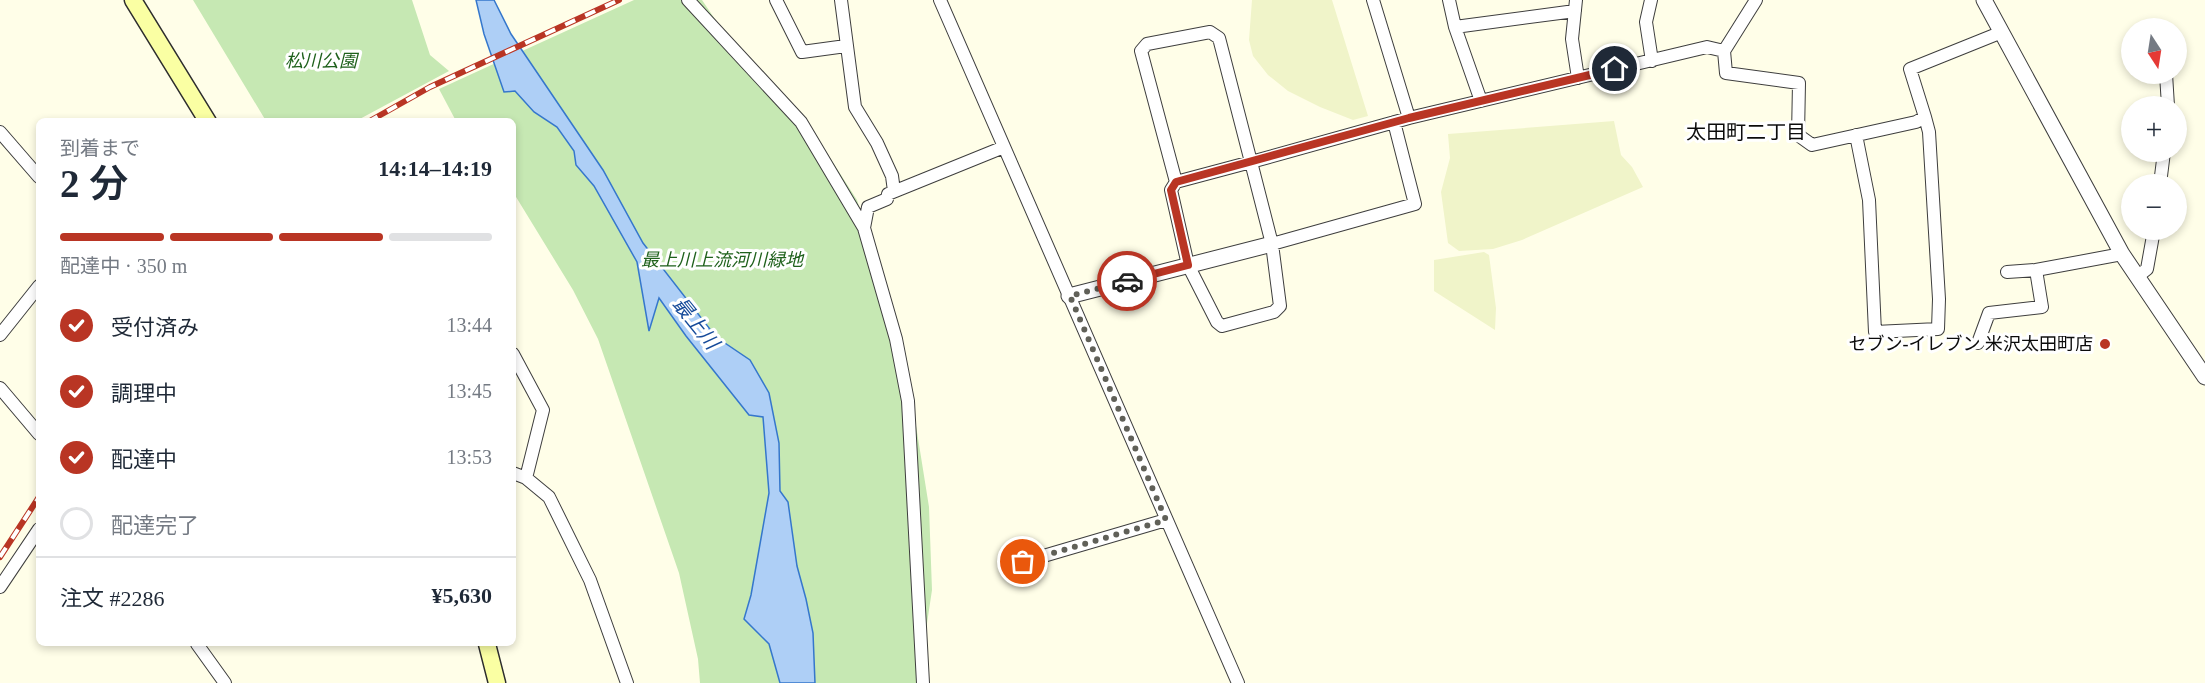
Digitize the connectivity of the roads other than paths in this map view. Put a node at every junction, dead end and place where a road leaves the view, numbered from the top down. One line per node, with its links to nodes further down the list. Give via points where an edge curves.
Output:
1 (133, 0): 20 (main road)
2 (688, 0): 30 (street, via 801,122)
3 (777, 0): 14 (street, via 802,52)
4 (841, 0): 14 (street)
5 (940, 0): 25 (street)
6 (1372, 0): 21 (street)
7 (1449, 0): 12 (street)
8 (1651, 0): 16 (street, via 1646,22)
9 (1756, 0): 15 (street)
10 (1984, 0): 13 (street)
11 (1575, 6): 12 (street); 17 (street, via 1572,39)
12 (1455, 27): 18 (street)
13 (2002, 32): 19 (street, via 1910,69); 33 (street)
14 (846, 46): 29 (street, via 855,107 877,143 892,176)
15 (1724, 51): 16 (street, via 1707,47); 24 (street, via 1726,73 1799,83 1798,135 1812,145)
16 (1652, 60): 17 (street)
17 (1578, 78): 18 (street)
18 (1481, 101): 21 (street)
19 (1925, 117): 24 (street); 24 (street, via 1929,132 1938,329 1875,332 1869,200)
20 (203, 118)
21 (1409, 118): 22 (street)
22 (1394, 122): 26 (street); 32 (street, via 1415,204)
23 (0, 132): 27 (street)
24 (1856, 135)
25 (1005, 147): 29 (street); 39 (street)
26 (1251, 162): 28 (street); 28 (street, via 1219,38 1210,32 1147,44 1141,51); 32 (street)
27 (36, 174)
28 (1176, 182): 34 (street, via 1171,190)
29 (894, 191): 30 (street, via 887,200 868,207)
30 (864, 228): 57 (street, via 896,339 908,401)
31 (2152, 240): 37 (street, via 2147,269)
32 (1272, 243): 34 (street); 34 (street, via 1280,306 1274,312 1222,326 1216,322)
33 (2122, 254): 35 (street); 37 (street)
34 (1188, 265): 39 (street)
35 (2036, 270): 36 (street); 41 (street, via 2042,307 1989,313)
36 (2007, 272)
37 (2138, 276): 43 (street)
38 (36, 290): 40 (street)
39 (1070, 296): 48 (street)
40 (0, 335)
41 (1978, 343)
42 (516, 360): 47 (street, via 543,410)
43 (2205, 377)
44 (0, 388): 45 (street)
45 (36, 430)
46 (516, 474): 47 (street)
47 (526, 478): 56 (street, via 549,497 590,580)
48 (1166, 520): 50 (street); 58 (street)
49 (36, 534): 51 (street)
50 (1023, 562)
51 (0, 588)
52 (198, 646): 54 (street)
53 (488, 646): 55 (main road)
54 (225, 683)
55 (497, 683)
56 (627, 683)
57 (923, 683)
58 (1238, 683)

